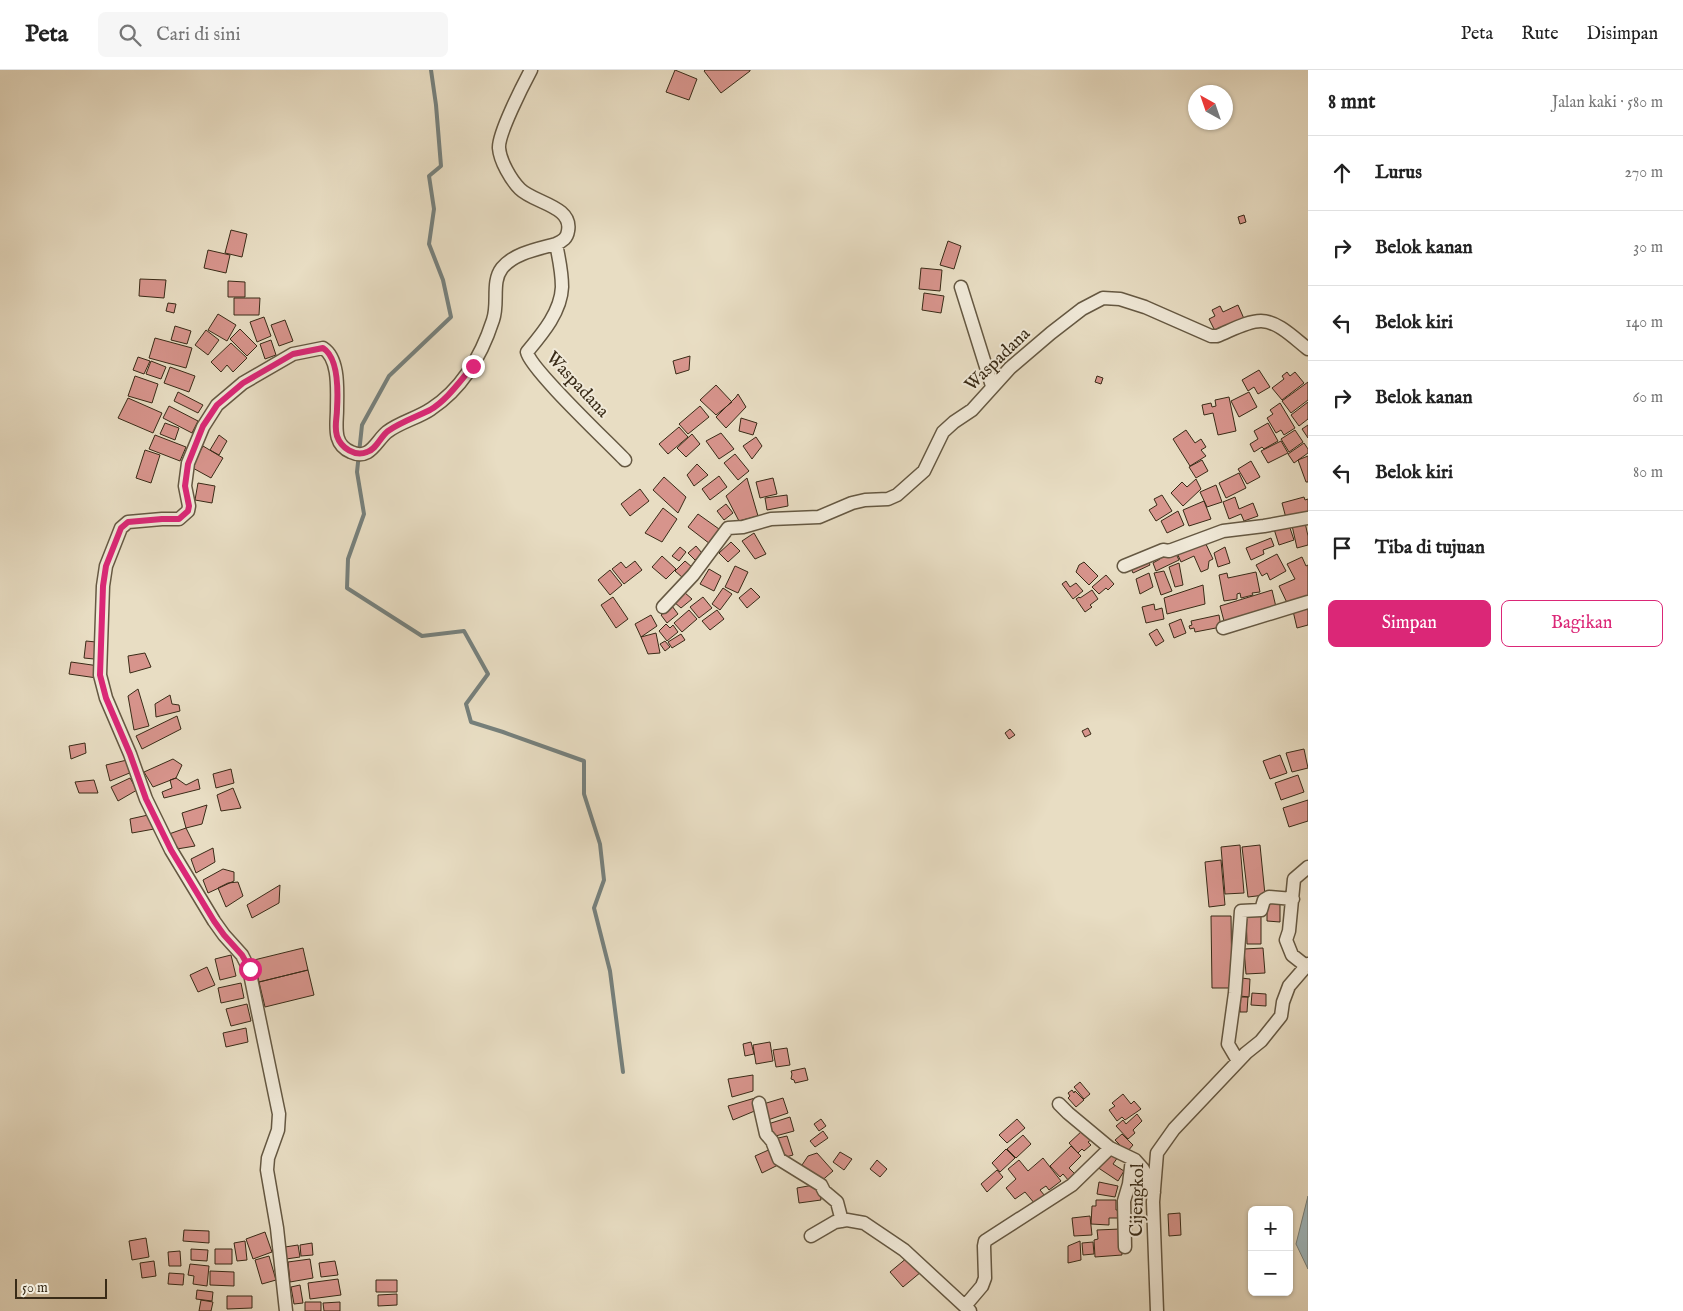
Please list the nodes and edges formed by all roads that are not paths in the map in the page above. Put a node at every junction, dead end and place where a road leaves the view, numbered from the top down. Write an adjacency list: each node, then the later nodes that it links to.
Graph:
1 (530, 70): 2 (street)
2 (556, 244): 6 (street, Waspadana); 25 (street)
3 (961, 287): 5 (street)
4 (1308, 349): 5 (street, Waspadana)
5 (992, 386): 10 (street, Waspadana)
6 (625, 460)
7 (1308, 518): 8 (street)
8 (1124, 566)
9 (1308, 602): 11 (street)
10 (663, 607)
11 (1223, 628)
12 (1308, 867): 13 (street, Cijengkol)
13 (1293, 899): 14 (street, Cijengkol); 15 (street)
14 (1307, 965): 15 (street, Cijengkol)
15 (1238, 1061): 20 (street, Cijengkol)
16 (759, 1103): 21 (street)
17 (1059, 1104): 18 (street)
18 (1110, 1148): 19 (street); 24 (street)
19 (1132, 1158): 20 (street); 23 (street)
20 (1154, 1192): 26 (street, Cijengkol)
21 (842, 1221): 22 (street); 24 (street)
22 (811, 1236)
23 (1125, 1247)
24 (968, 1309)
25 (286, 1311)
26 (1157, 1311)

